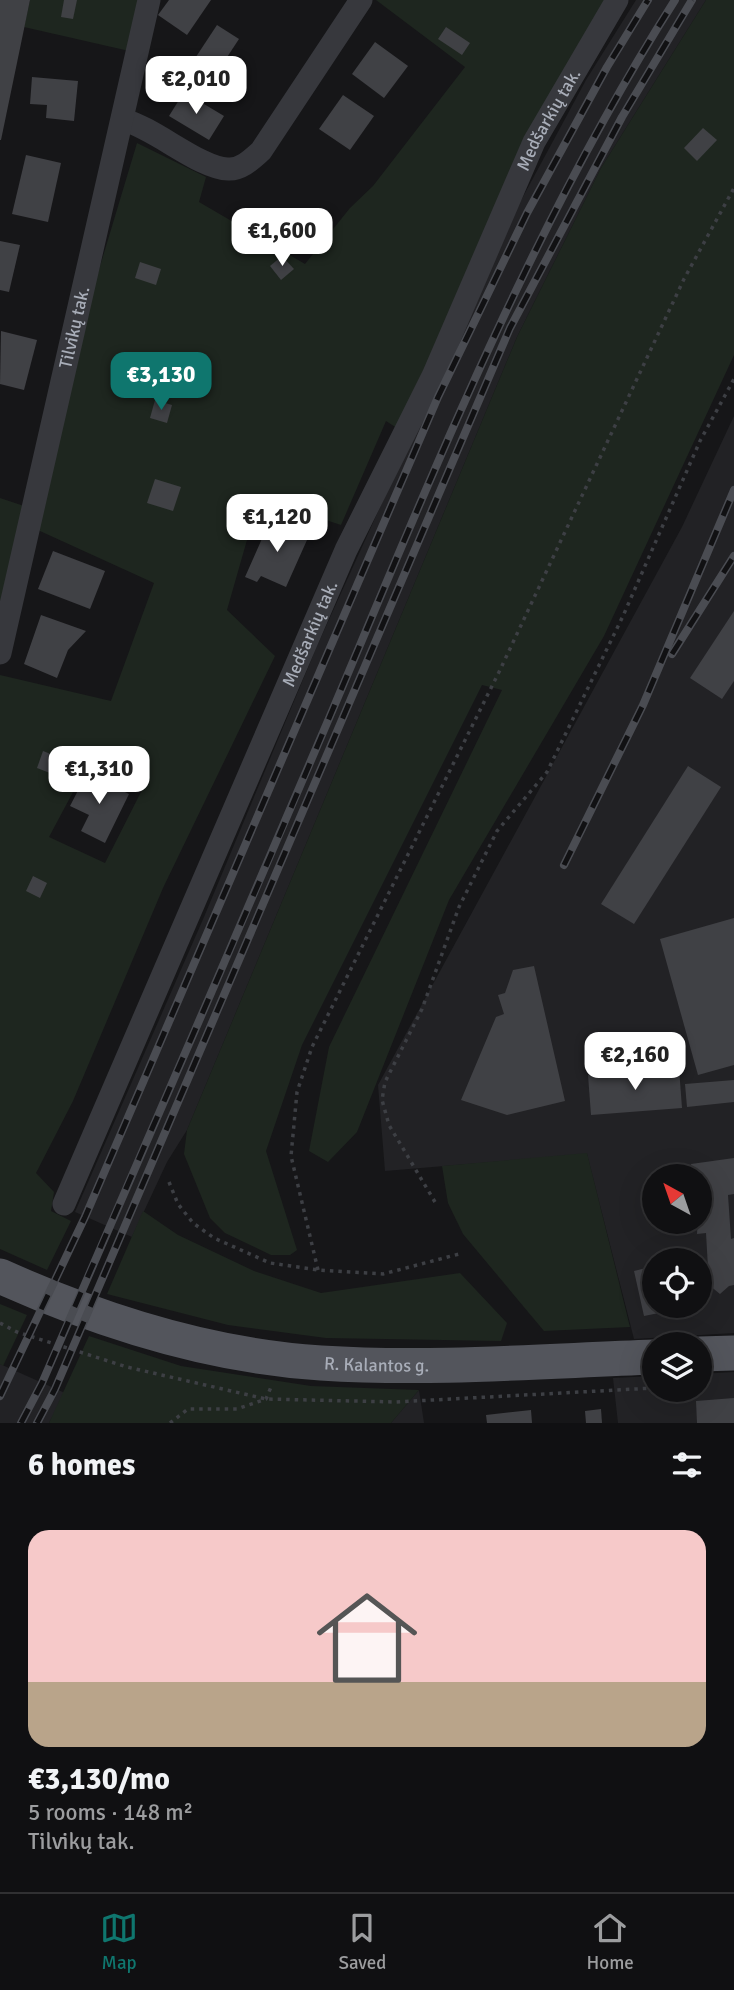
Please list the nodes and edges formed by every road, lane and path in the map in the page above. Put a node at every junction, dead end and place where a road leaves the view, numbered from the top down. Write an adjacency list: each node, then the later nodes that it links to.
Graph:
1 (149, 0): 4 (street, Tilvikų tak.)
2 (361, 0): 4 (street)
3 (617, 0): 10 (street, Medšarkių tak.)
4 (124, 120): 7 (street, Tilvikų tak.)
5 (734, 188): 12 (path)
6 (734, 379): 9 (path)
7 (0, 653)
8 (169, 1182): 12 (path)
9 (435, 1202)
10 (64, 1204)
11 (463, 1253): 12 (path)
12 (318, 1270)
13 (0, 1276): 16 (main road, R. Kalantos g.)
14 (734, 1353): 15 (main road)
15 (712, 1354)
16 (277, 1357): 17 (main road, R. Kalantos g.); 18 (path)
17 (642, 1357)
18 (170, 1423)

